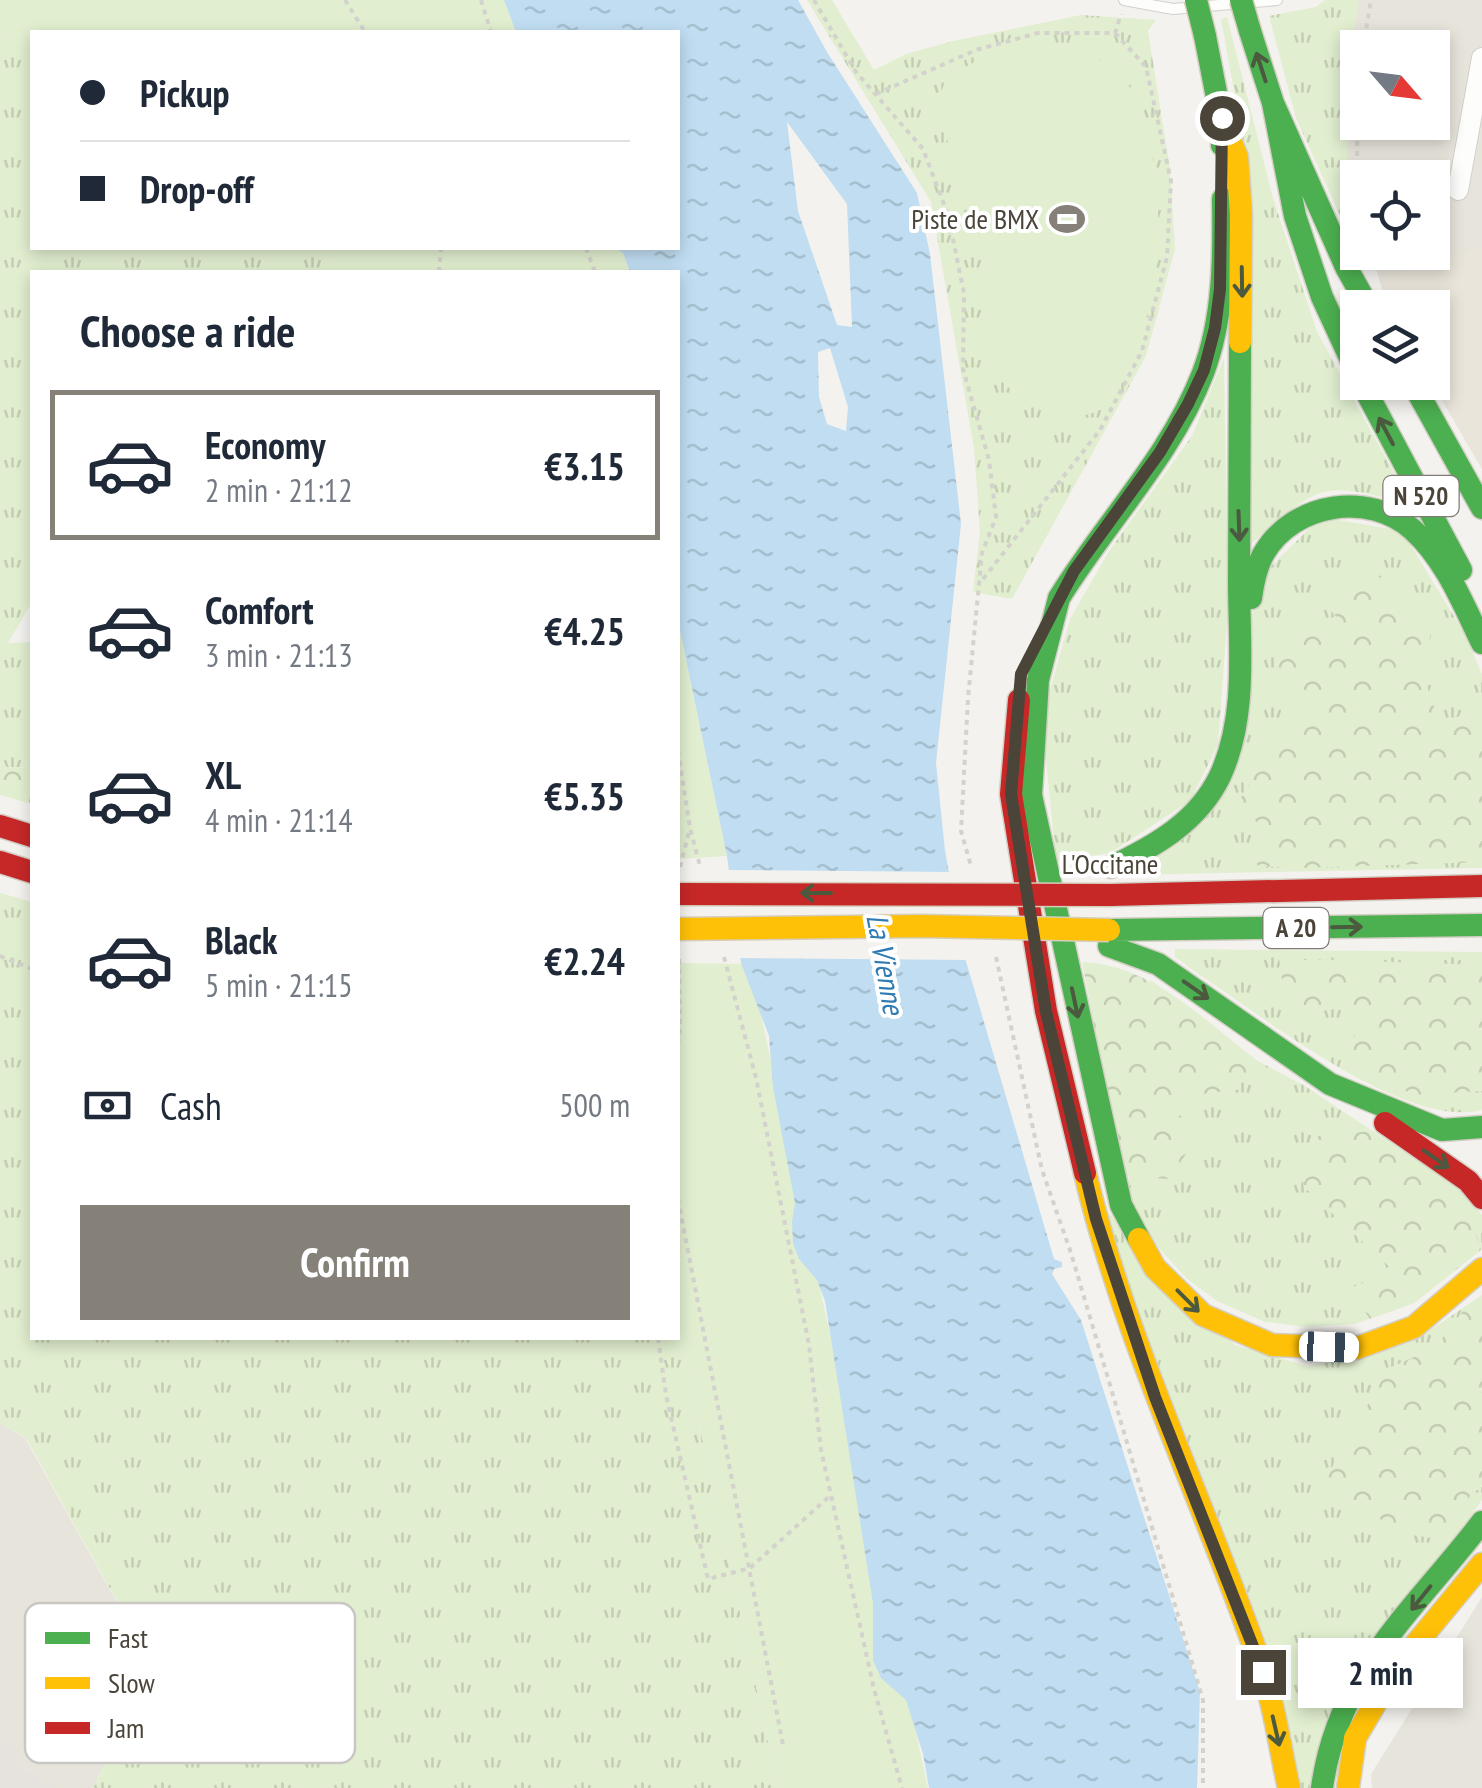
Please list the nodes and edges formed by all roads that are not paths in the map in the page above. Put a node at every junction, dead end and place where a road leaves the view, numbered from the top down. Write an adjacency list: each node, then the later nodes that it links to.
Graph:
1 (1123, 0): 4 (lane)
2 (1196, 0): 7 (main road, bridge)
3 (1241, 0): 6 (main road, one-way to 3, bridge)
4 (1273, 1)
5 (1482, 58): 8 (street)
6 (1273, 103): 9 (main road); 10 (main road)
7 (1222, 118): 14 (main road); 17 (main road, one-way to 17)
8 (1458, 190)
9 (1359, 290)
10 (1340, 336)
11 (1371, 400): 15 (main road, N 520, one-way to 11)
12 (1422, 400): 13 (main road)
13 (1482, 508)
14 (1059, 598): 31 (main road, one-way to 31); 34 (main road, one-way to 34)
15 (1482, 609)
16 (1482, 643): 17 (main road)
17 (1239, 652): 23 (main road, bridge)
18 (0, 826): 19 (main road)
19 (30, 835)
20 (0, 862): 21 (main road)
21 (30, 871)
22 (1482, 886): 23 (main road, L'Occitane / A 20, bridge)
23 (949, 892): 24 (main road, L'Occitane / A 20, one-way to 24, bridge)
24 (680, 894)
25 (1482, 924): 27 (main road, A 20, one-way to 25)
26 (680, 930): 27 (main road, bridge)
27 (1109, 938): 28 (main road, one-way to 28)
28 (1330, 1084): 29 (main road); 30 (main road, one-way to 30)
29 (1482, 1128)
30 (1482, 1198)
31 (1478, 1272)
32 (1482, 1522): 35 (main road, one-way to 35)
33 (1482, 1564): 36 (main road)
34 (1289, 1788)
35 (1322, 1788)
36 (1348, 1788)

